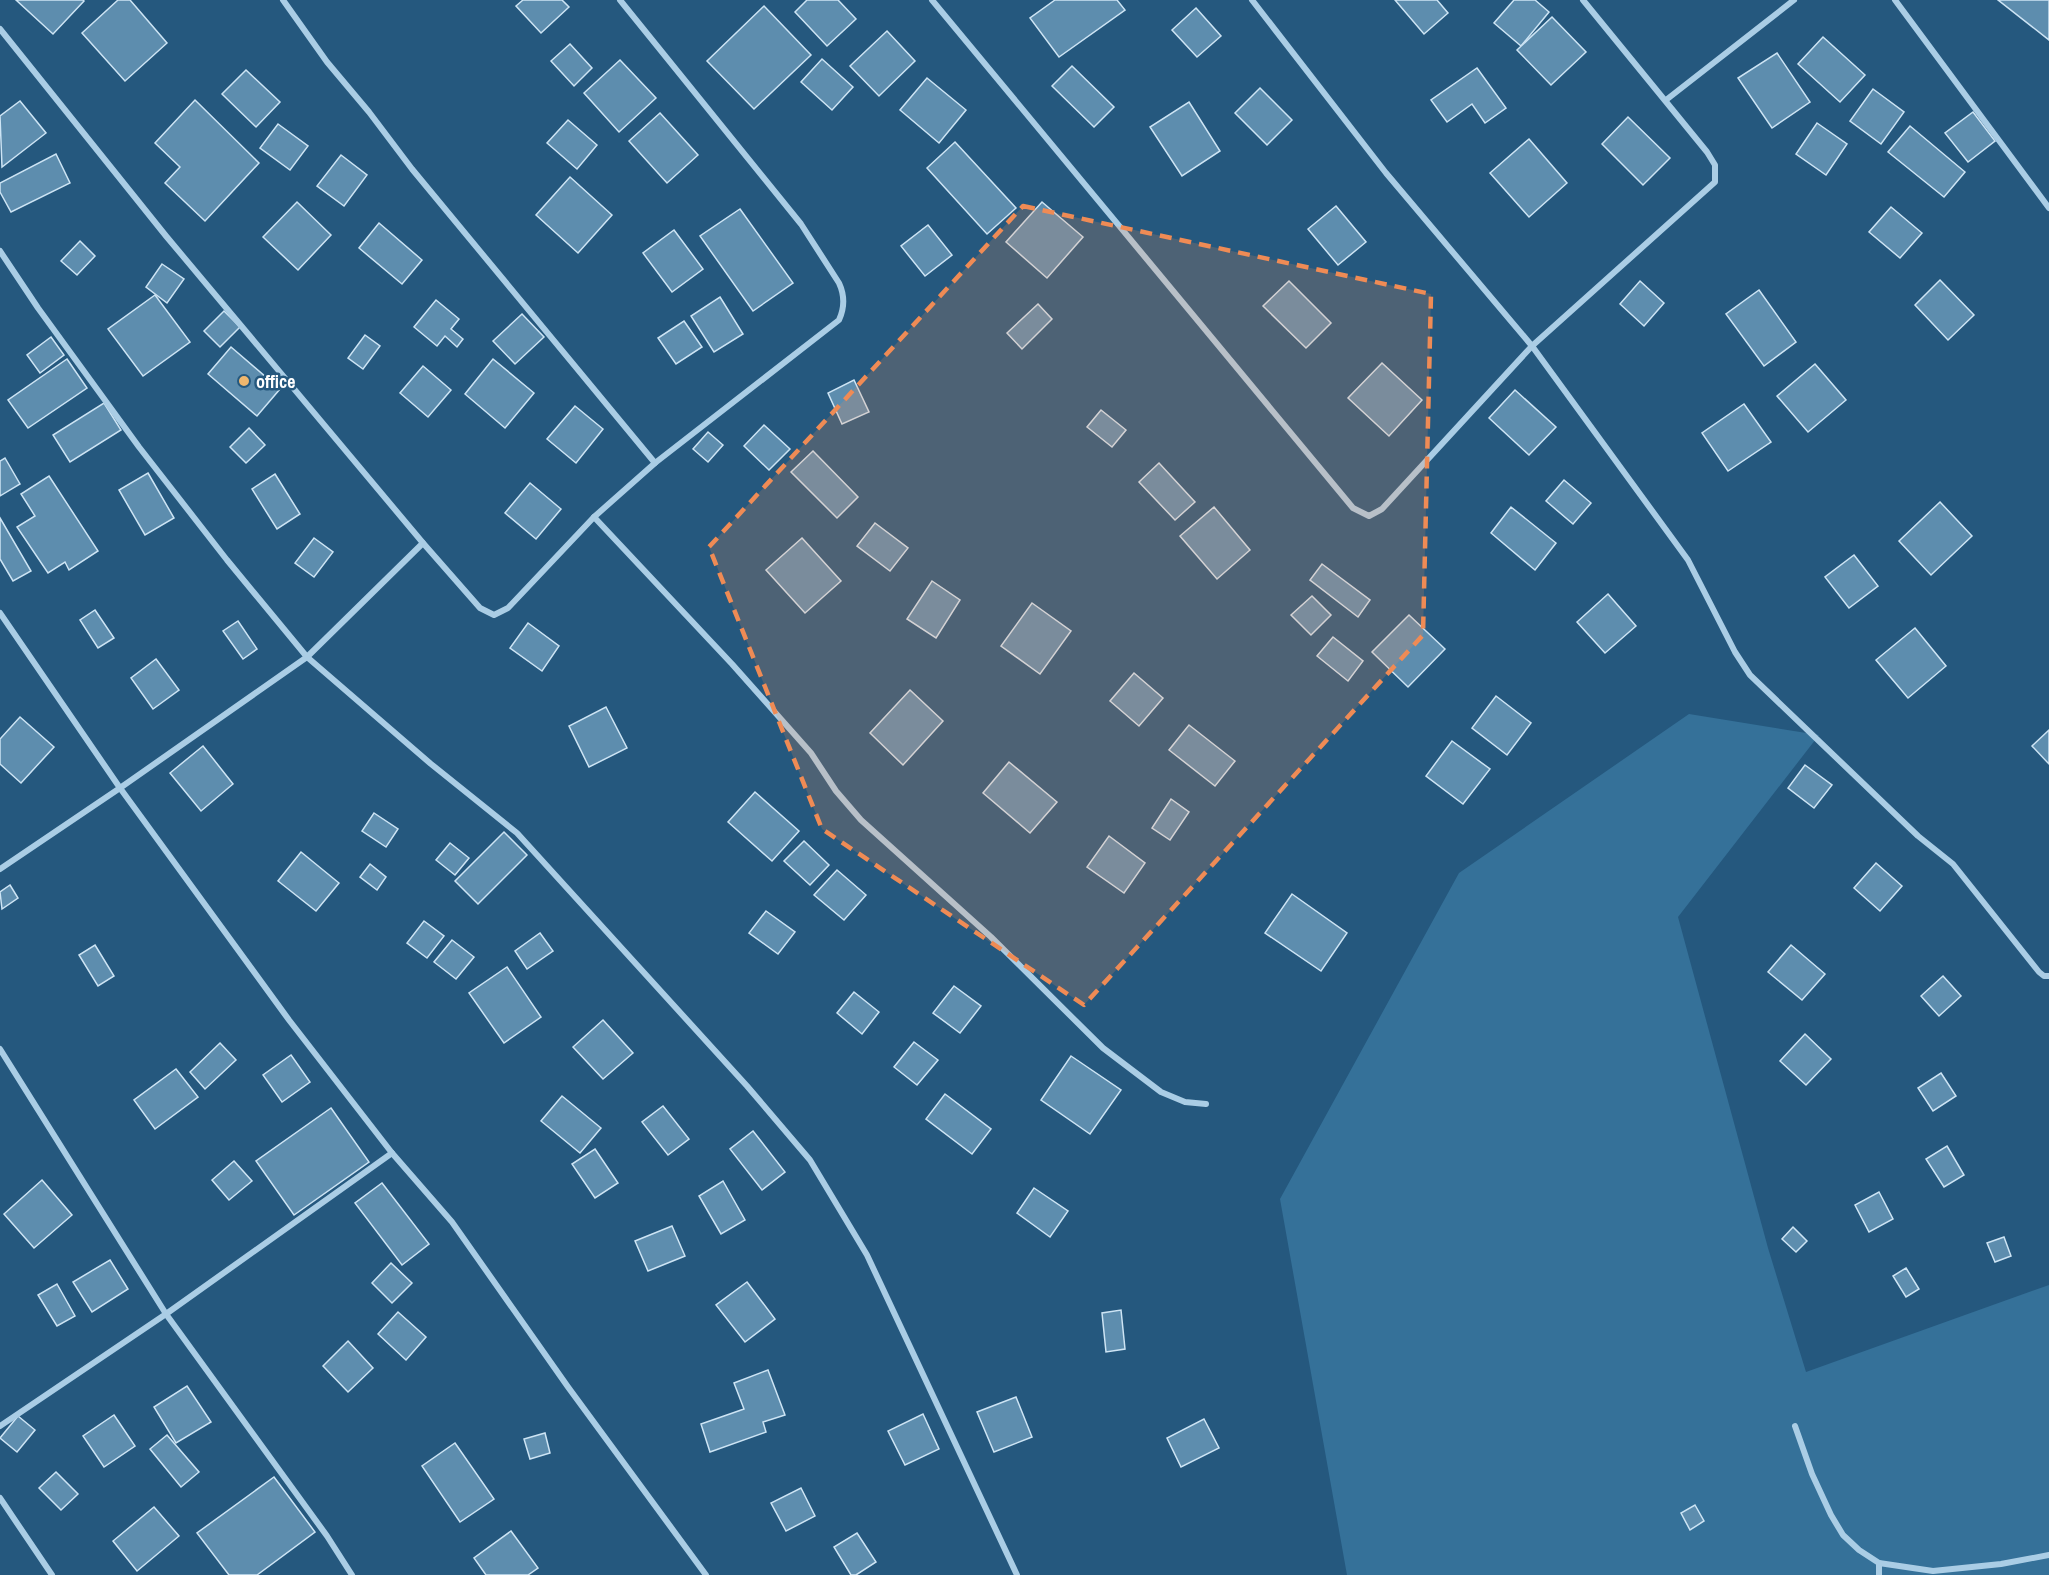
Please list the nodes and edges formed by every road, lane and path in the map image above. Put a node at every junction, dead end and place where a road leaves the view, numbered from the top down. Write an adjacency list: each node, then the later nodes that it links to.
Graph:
1 (283, 0): 13 (street)
2 (620, 0): 13 (street)
3 (932, 0): 12 (street)
4 (1252, 0): 12 (street)
5 (1584, 0): 9 (street)
6 (1794, 0): 9 (street)
7 (1895, 0): 10 (street)
8 (0, 28): 15 (street)
9 (1666, 100): 12 (street)
10 (2049, 208)
11 (0, 251): 17 (street)
12 (1532, 346): 20 (street)
13 (655, 464): 14 (street)
14 (594, 517): 15 (street); 22 (street)
15 (423, 543): 17 (street)
16 (0, 614): 18 (street)
17 (307, 657): 18 (street); 33 (street)
18 (120, 788): 19 (street); 23 (street)
19 (0, 869)
20 (2049, 976)
21 (0, 1049): 24 (street)
22 (1206, 1104)
23 (392, 1153): 24 (street); 32 (street)
24 (166, 1314): 25 (street); 31 (street)
25 (0, 1426)
26 (1795, 1426): 29 (street)
27 (0, 1498): 30 (street)
28 (2049, 1555): 29 (street)
29 (1879, 1563): 34 (street)
30 (52, 1575)
31 (352, 1575)
32 (706, 1575)
33 (1017, 1575)
34 (1879, 1575)

